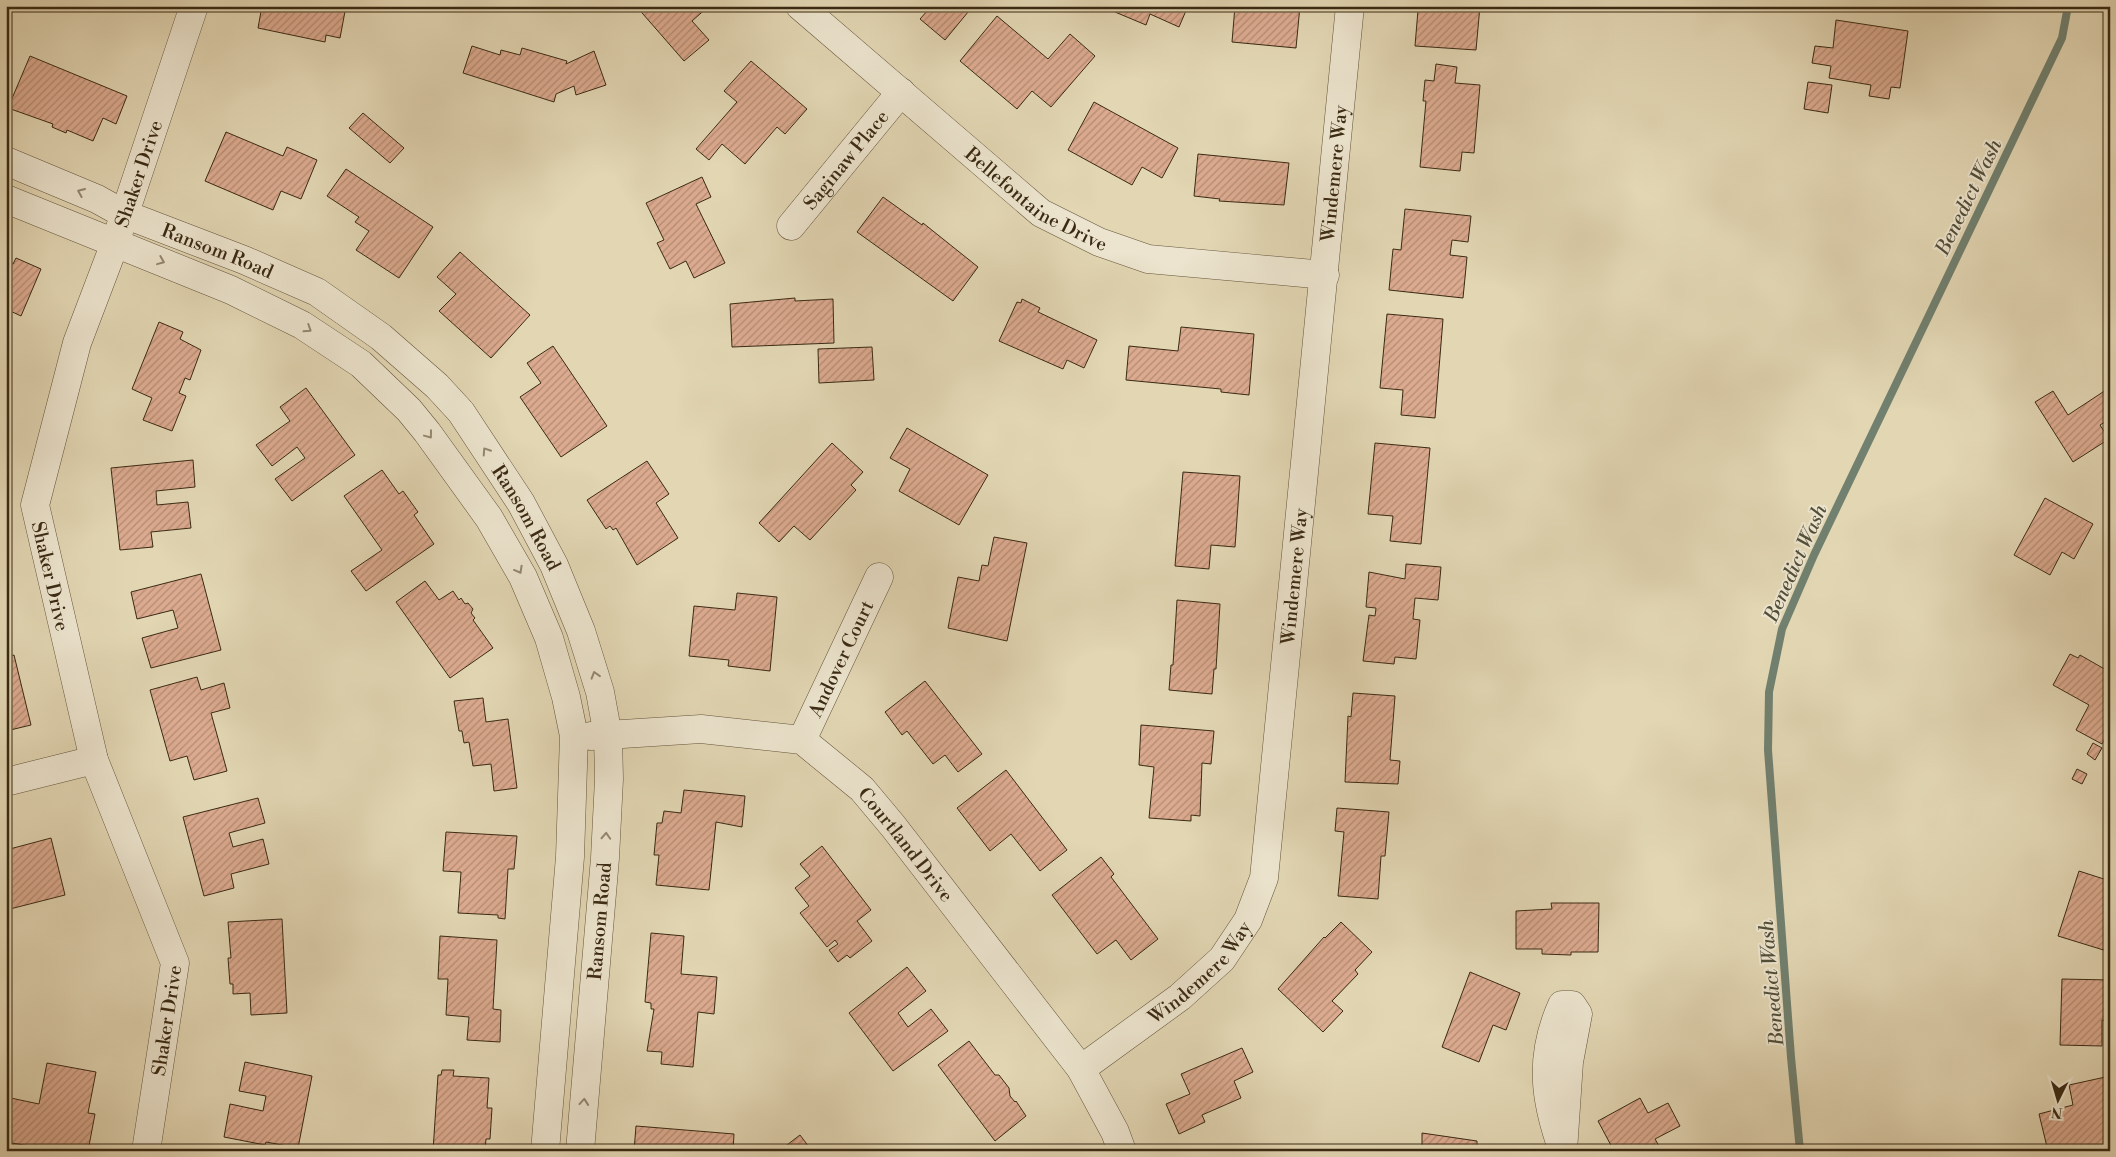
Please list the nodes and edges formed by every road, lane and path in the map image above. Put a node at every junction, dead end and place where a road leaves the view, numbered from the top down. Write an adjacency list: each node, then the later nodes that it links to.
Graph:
1 (194, 6): 7 (street, Shaker Drive)
2 (800, 6): 4 (street, Bellefontaine Drive)
3 (1350, 6): 10 (street, Windemere Way)
4 (901, 92): 8 (street, Saginaw Place); 10 (street, Bellefontaine Drive)
5 (6, 161): 7 (street, Ransom Road, one-way to 5)
6 (6, 199): 9 (street, Ransom Road)
7 (124, 214): 9 (street, Shaker Drive); 13 (street, Ransom Road, one-way to 7)
8 (791, 226)
9 (115, 243): 12 (street, Ransom Road, one-way to 12); 15 (street, Shaker Drive)
10 (1325, 275): 17 (street, Windemere Way)
11 (879, 577): 14 (street, Andover Court)
12 (574, 736): 13 (street); 19 (street, Ransom Road)
13 (608, 736): 14 (street); 20 (street, Ransom Road, one-way to 13)
14 (802, 740): 17 (street, Courtland Drive)
15 (94, 760): 16 (street); 18 (street, Shaker Drive)
16 (6, 782)
17 (1081, 1069): 21 (street, Courtland Drive)
18 (146, 1151)
19 (545, 1151)
20 (580, 1151)
21 (1122, 1151)

